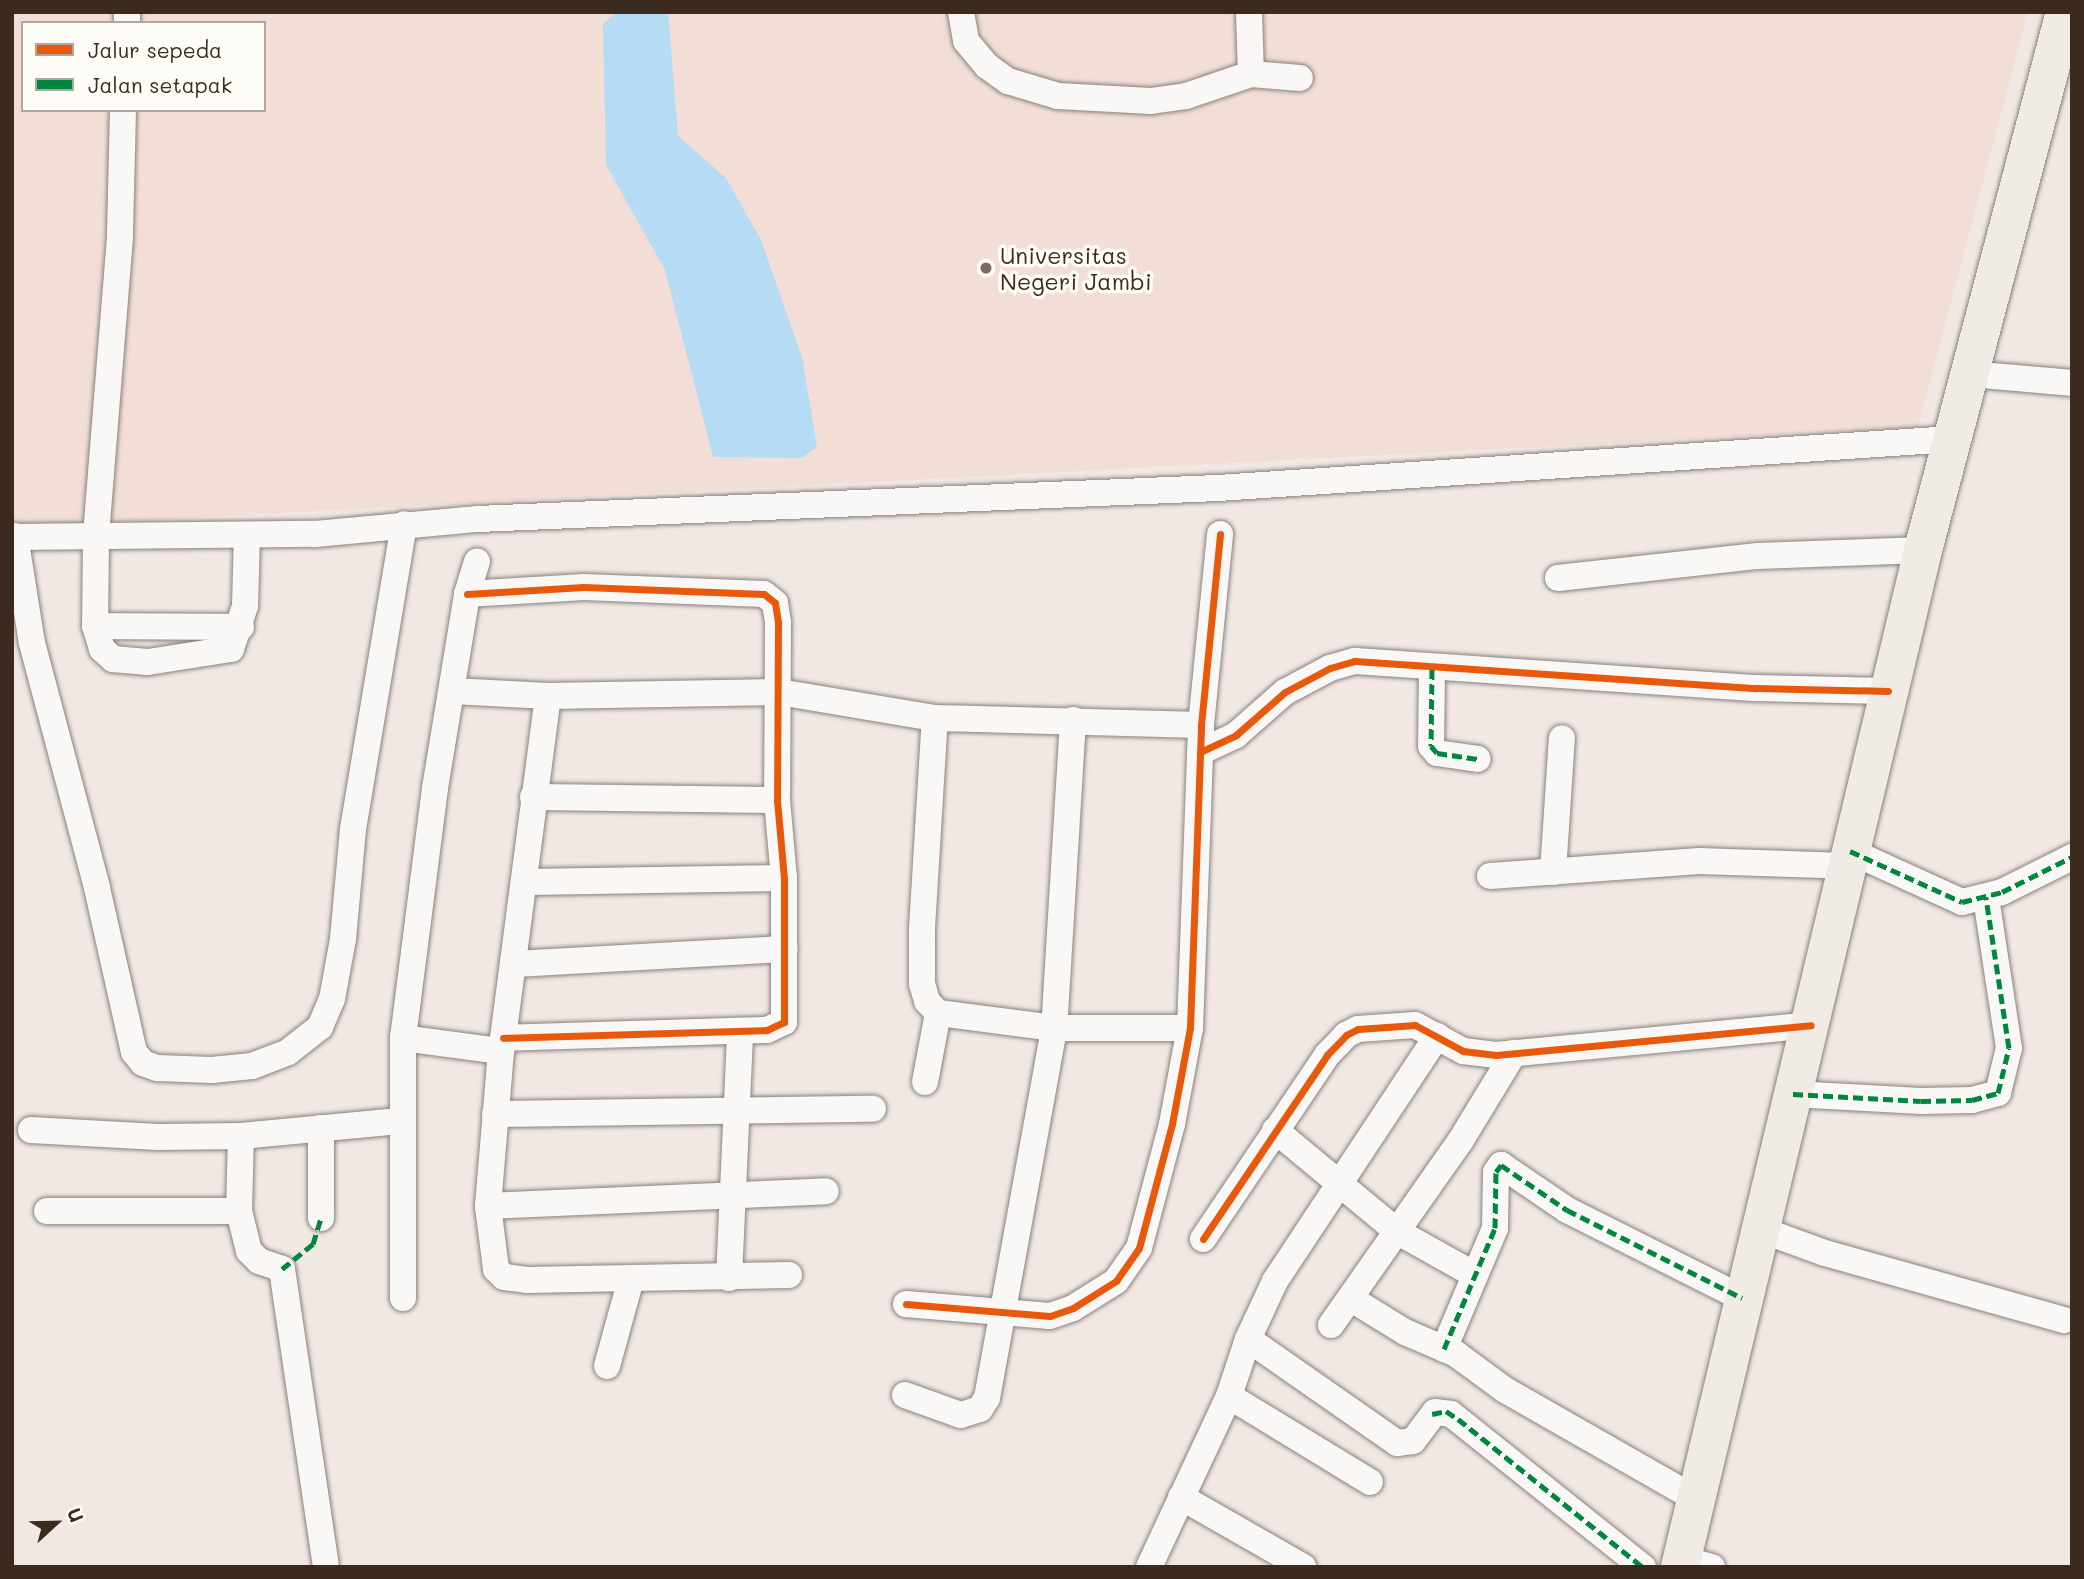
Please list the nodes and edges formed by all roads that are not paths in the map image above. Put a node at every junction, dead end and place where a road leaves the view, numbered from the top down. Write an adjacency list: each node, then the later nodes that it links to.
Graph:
1 (961, 12): 4 (street)
2 (1249, 12): 4 (street)
3 (2066, 19): 7 (highway)
4 (1251, 74): 5 (street)
5 (1300, 78)
6 (123, 112): 14 (street)
7 (1970, 374): 8 (street); 9 (highway)
8 (2072, 383)
9 (1951, 439): 10 (street); 15 (highway)
10 (404, 524): 12 (street); 13 (street)
11 (1220, 534): 28 (street)
12 (247, 535): 14 (street); 20 (street)
13 (14, 537): 14 (street)
14 (96, 537): 19 (street)
15 (1923, 550): 17 (street); 23 (highway)
16 (477, 562): 18 (street)
17 (1559, 578)
18 (467, 594): 22 (street); 24 (street)
19 (95, 626): 20 (street); 20 (street)
20 (241, 627)
21 (1432, 669): 23 (street); 30 (street); 31 (street)
22 (452, 691): 25 (street); 49 (street)
23 (1888, 691): 35 (highway)
24 (779, 692): 25 (street); 26 (street); 33 (street)
25 (548, 696): 32 (street)
26 (935, 718): 27 (street); 43 (street)
27 (1073, 720): 28 (street); 45 (street)
28 (1201, 725): 30 (street)
29 (1562, 738): 36 (street)
30 (1200, 752): 46 (street)
31 (1478, 759)
32 (533, 797): 33 (street); 39 (street)
33 (777, 800): 38 (street)
34 (2072, 857): 40 (street)
35 (1848, 859): 36 (street); 40 (street); 44 (highway)
36 (1553, 872): 37 (street)
37 (1490, 876)
38 (784, 878): 39 (street); 41 (street)
39 (524, 882): 42 (street)
40 (1986, 897): 53 (street)
41 (785, 949): 42 (street); 47 (street)
42 (515, 964): 50 (street)
43 (938, 1013): 45 (street); 52 (street)
44 (1811, 1025): 51 (street); 53 (highway)
45 (1054, 1028): 46 (street); 80 (street)
46 (1190, 1028): 80 (street)
47 (740, 1032): 50 (street); 55 (street)
48 (1437, 1036): 51 (street); 60 (street); 62 (street)
49 (403, 1038): 50 (street); 57 (street)
50 (502, 1044): 56 (street)
51 (1514, 1054): 70 (street)
52 (925, 1082)
53 (1793, 1094): 69 (highway)
54 (873, 1109): 55 (street)
55 (738, 1113): 56 (street); 64 (street)
56 (495, 1114): 65 (street)
57 (399, 1121): 58 (street); 76 (street)
58 (321, 1128): 61 (street); 68 (street)
59 (30, 1130): 61 (street)
60 (1275, 1130): 62 (street); 71 (street)
61 (241, 1136): 66 (street)
62 (1337, 1185): 70 (street); 83 (street)
63 (826, 1191): 64 (street)
64 (731, 1192): 65 (street); 74 (street)
65 (488, 1206): 75 (street)
66 (239, 1211): 67 (street); 92 (street)
67 (47, 1212)
68 (321, 1218)
69 (1759, 1229): 77 (highway); 81 (street)
70 (1398, 1232): 73 (street); 78 (street)
71 (1203, 1239)
72 (789, 1275): 74 (street)
73 (1475, 1275): 77 (street); 84 (street)
74 (729, 1278): 75 (street)
75 (631, 1279): 85 (street)
76 (403, 1297)
77 (1742, 1298): 90 (highway)
78 (1353, 1300): 82 (street); 84 (street)
79 (906, 1304): 80 (street)
80 (1002, 1312): 86 (street)
81 (2064, 1320)
82 (1331, 1325)
83 (1248, 1339): 87 (street); 95 (street)
84 (1444, 1349): 90 (street)
85 (607, 1366)
86 (905, 1395)
87 (1228, 1396): 88 (street); 89 (street)
88 (1370, 1482)
89 (1181, 1497): 93 (street); 94 (street)
90 (1696, 1499): 91 (highway)
91 (1691, 1564)
92 (326, 1567)
93 (1149, 1567)
94 (1303, 1567)
95 (1643, 1567)

